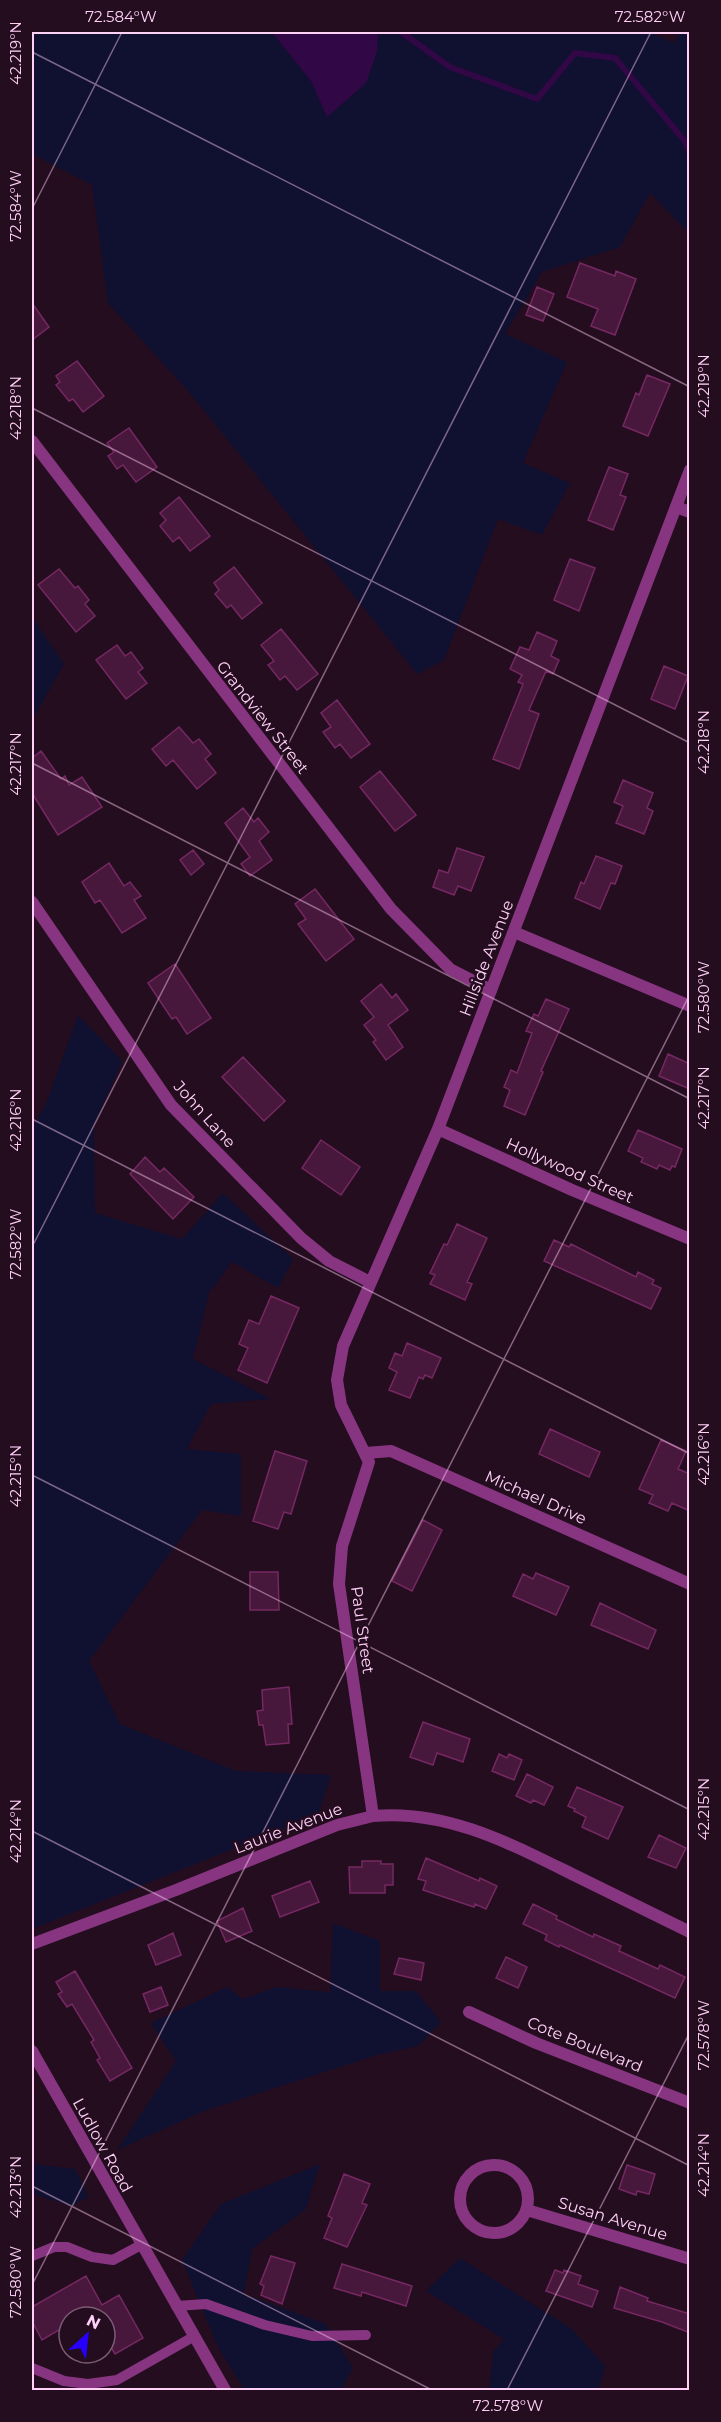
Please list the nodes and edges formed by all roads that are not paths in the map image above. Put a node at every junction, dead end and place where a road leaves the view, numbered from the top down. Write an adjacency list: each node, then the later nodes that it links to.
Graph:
1 (32, 441): 7 (street, Grandview Street)
2 (690, 470): 3 (street, Hillside Avenue)
3 (676, 507): 4 (street); 6 (street, Hillside Avenue)
4 (690, 512)
5 (32, 902): 11 (street, John Lane)
6 (514, 932): 7 (street, Hillside Avenue); 8 (street)
7 (490, 990): 9 (street, Hillside Avenue)
8 (690, 1006)
9 (438, 1129): 10 (street, Hollywood Street); 11 (street, Hillside Avenue)
10 (690, 1239)
11 (370, 1282): 12 (street, Hillside Avenue)
12 (366, 1453): 13 (street, Michael Drive); 14 (street, Paul Street)
13 (690, 1584)
14 (373, 1816): 15 (street, Laurie Avenue); 16 (street, Laurie Avenue)
15 (690, 1932)
16 (32, 1944)
17 (469, 2012): 19 (street, Cote Boulevard)
18 (32, 2051): 21 (street, Ludlow Road)
19 (690, 2103)
20 (527, 2210): 20 (street); 23 (street, Susan Avenue)
21 (144, 2250): 22 (lane); 24 (street, Ludlow Road)
22 (32, 2256)
23 (690, 2259)
24 (176, 2306): 25 (lane); 26 (street, Ludlow Road)
25 (366, 2335)
26 (194, 2337): 27 (lane); 28 (street, Ludlow Road)
27 (32, 2368)
28 (225, 2391)

